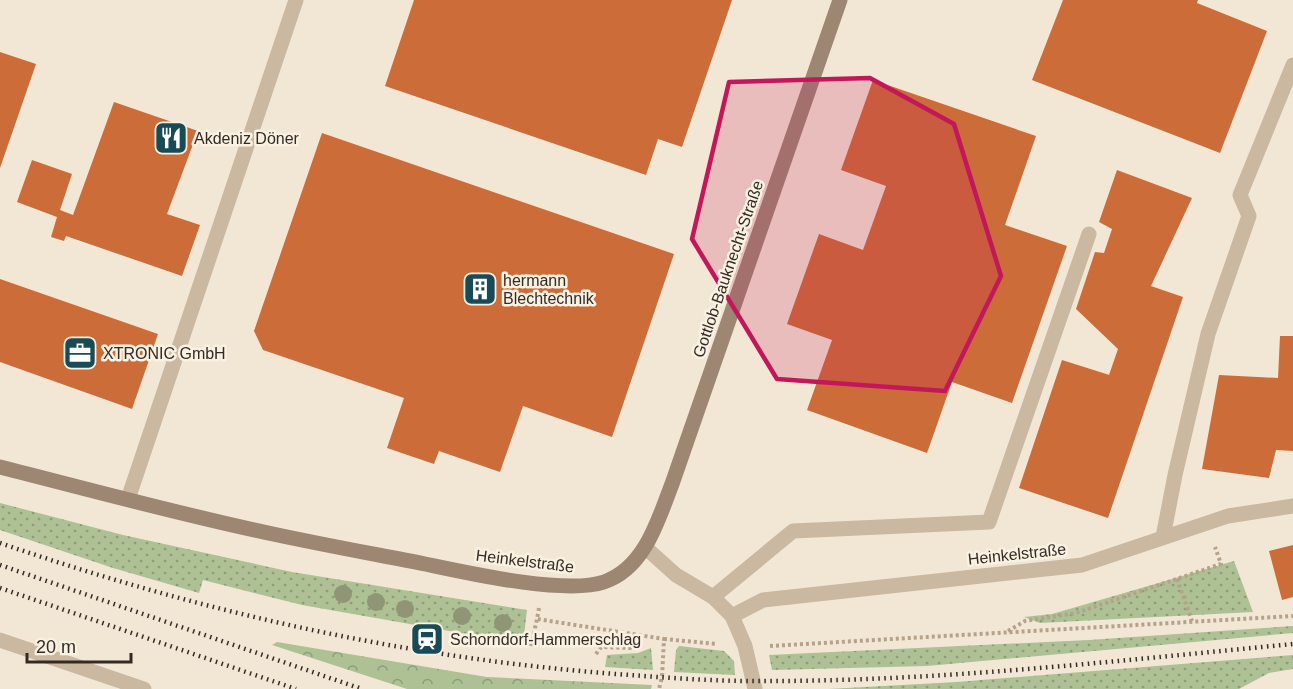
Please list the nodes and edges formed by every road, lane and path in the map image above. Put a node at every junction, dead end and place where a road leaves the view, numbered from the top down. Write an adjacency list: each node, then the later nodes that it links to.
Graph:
1 (296, 0): 6 (street)
2 (840, 0): 10 (street, Gottlob-Bauknecht-Straße)
3 (1293, 65): 9 (street)
4 (1089, 234): 13 (street)
5 (0, 467): 6 (street, Heinkelstraße)
6 (128, 499): 12 (street, Heinkelstraße)
7 (1293, 506): 8 (street, Heinkelstraße)
8 (1207, 522): 9 (street, Heinkelstraße); 11 (path)
9 (1163, 537): 14 (street, Heinkelstraße)
10 (646, 548): 12 (street, Heinkelstraße); 13 (street)
11 (1178, 579): 17 (path); 18 (path)
12 (544, 584): 16 (path)
13 (713, 597): 14 (street)
14 (732, 616): 23 (street)
15 (1293, 616): 17 (path)
16 (537, 619): 19 (path); 22 (path)
17 (1192, 622): 18 (path)
18 (1005, 633): 23 (path)
19 (639, 635): 20 (path); 24 (path)
20 (664, 639): 23 (path); 26 (path)
21 (0, 640): 25 (street)
22 (531, 646)
23 (745, 646): 27 (street)
24 (596, 654)
25 (144, 689)
26 (659, 689)
27 (755, 689)

